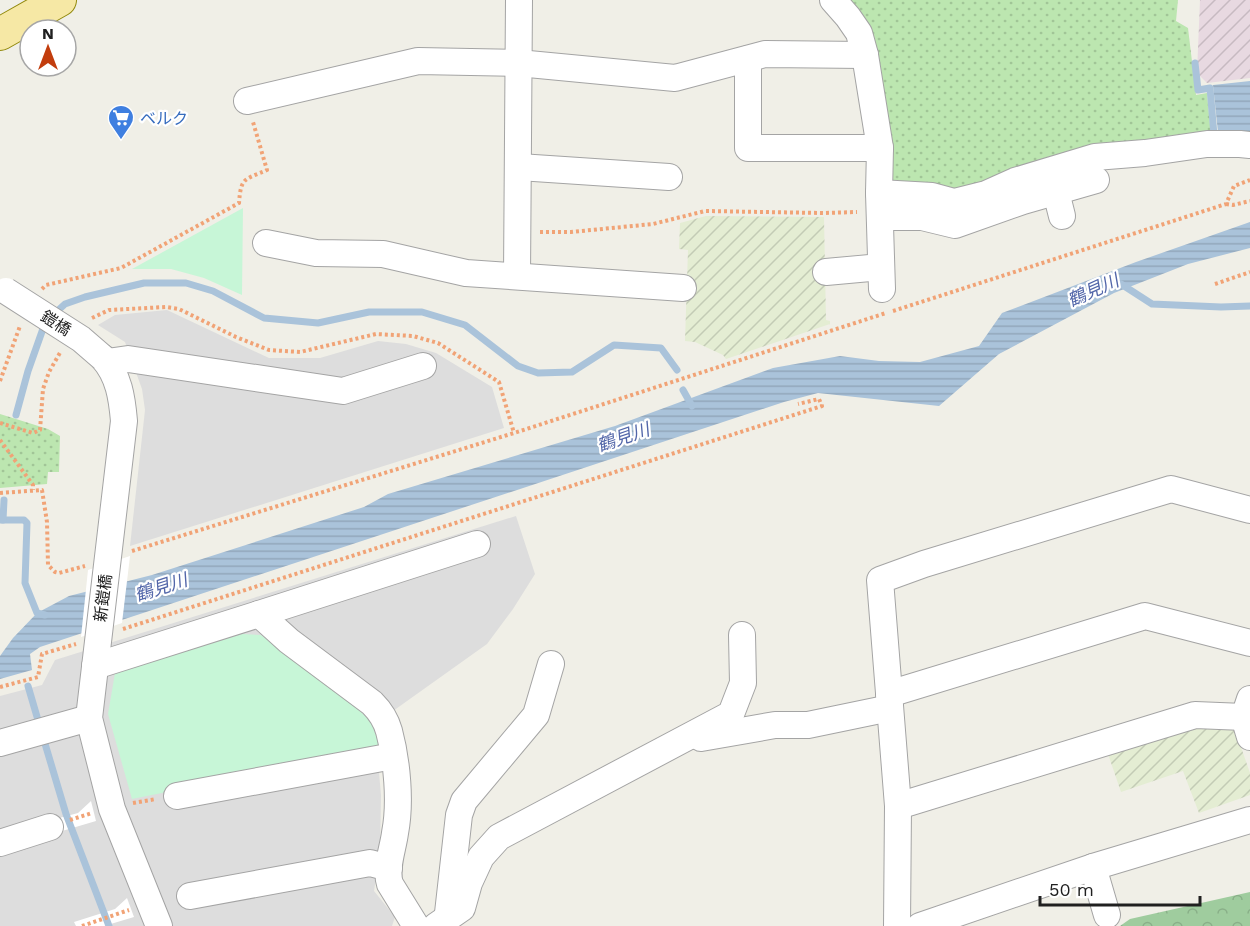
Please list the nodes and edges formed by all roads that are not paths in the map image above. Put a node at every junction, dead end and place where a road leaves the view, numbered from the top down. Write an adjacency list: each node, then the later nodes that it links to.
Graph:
1 (60, 0): 4 (main road)
2 (519, 0): 7 (street)
3 (833, 0): 5 (street)
4 (0, 34)
5 (865, 55): 6 (street); 10 (street)
6 (748, 59): 7 (street); 10 (street)
7 (518, 63): 8 (street); 11 (street)
8 (247, 101)
9 (1250, 145): 14 (street)
10 (880, 148): 14 (street)
11 (519, 167): 12 (street); 17 (street)
12 (669, 177)
13 (1096, 180): 14 (street)
14 (880, 207): 16 (street)
15 (266, 243): 17 (street)
16 (826, 272)
17 (517, 276): 18 (street)
18 (683, 288)
19 (3, 290): 20 (street, 鎧橋, bridge)
20 (105, 360): 21 (street); 28 (street, 新鎧橋)
21 (423, 366)
22 (1250, 510): 29 (street)
23 (477, 544): 24 (street)
24 (259, 615): 28 (street); 34 (street)
25 (742, 635): 32 (street)
26 (1250, 643): 29 (street)
27 (551, 664): 44 (street)
28 (95, 666): 31 (street, 新鎧橋)
29 (890, 701): 32 (street); 36 (street)
30 (1248, 717): 36 (street)
31 (89, 718): 33 (street); 45 (street)
32 (683, 741): 44 (street)
33 (0, 743)
34 (393, 756): 35 (street); 41 (street)
35 (177, 796)
36 (898, 806): 47 (street)
37 (1250, 820): 40 (street)
38 (50, 827): 39 (street)
39 (0, 843)
40 (1093, 867): 43 (street); 48 (street)
41 (389, 868): 42 (street); 46 (street)
42 (190, 896)
43 (1107, 915)
44 (449, 919)
45 (159, 926)
46 (416, 926)
47 (897, 926)
48 (920, 926)

